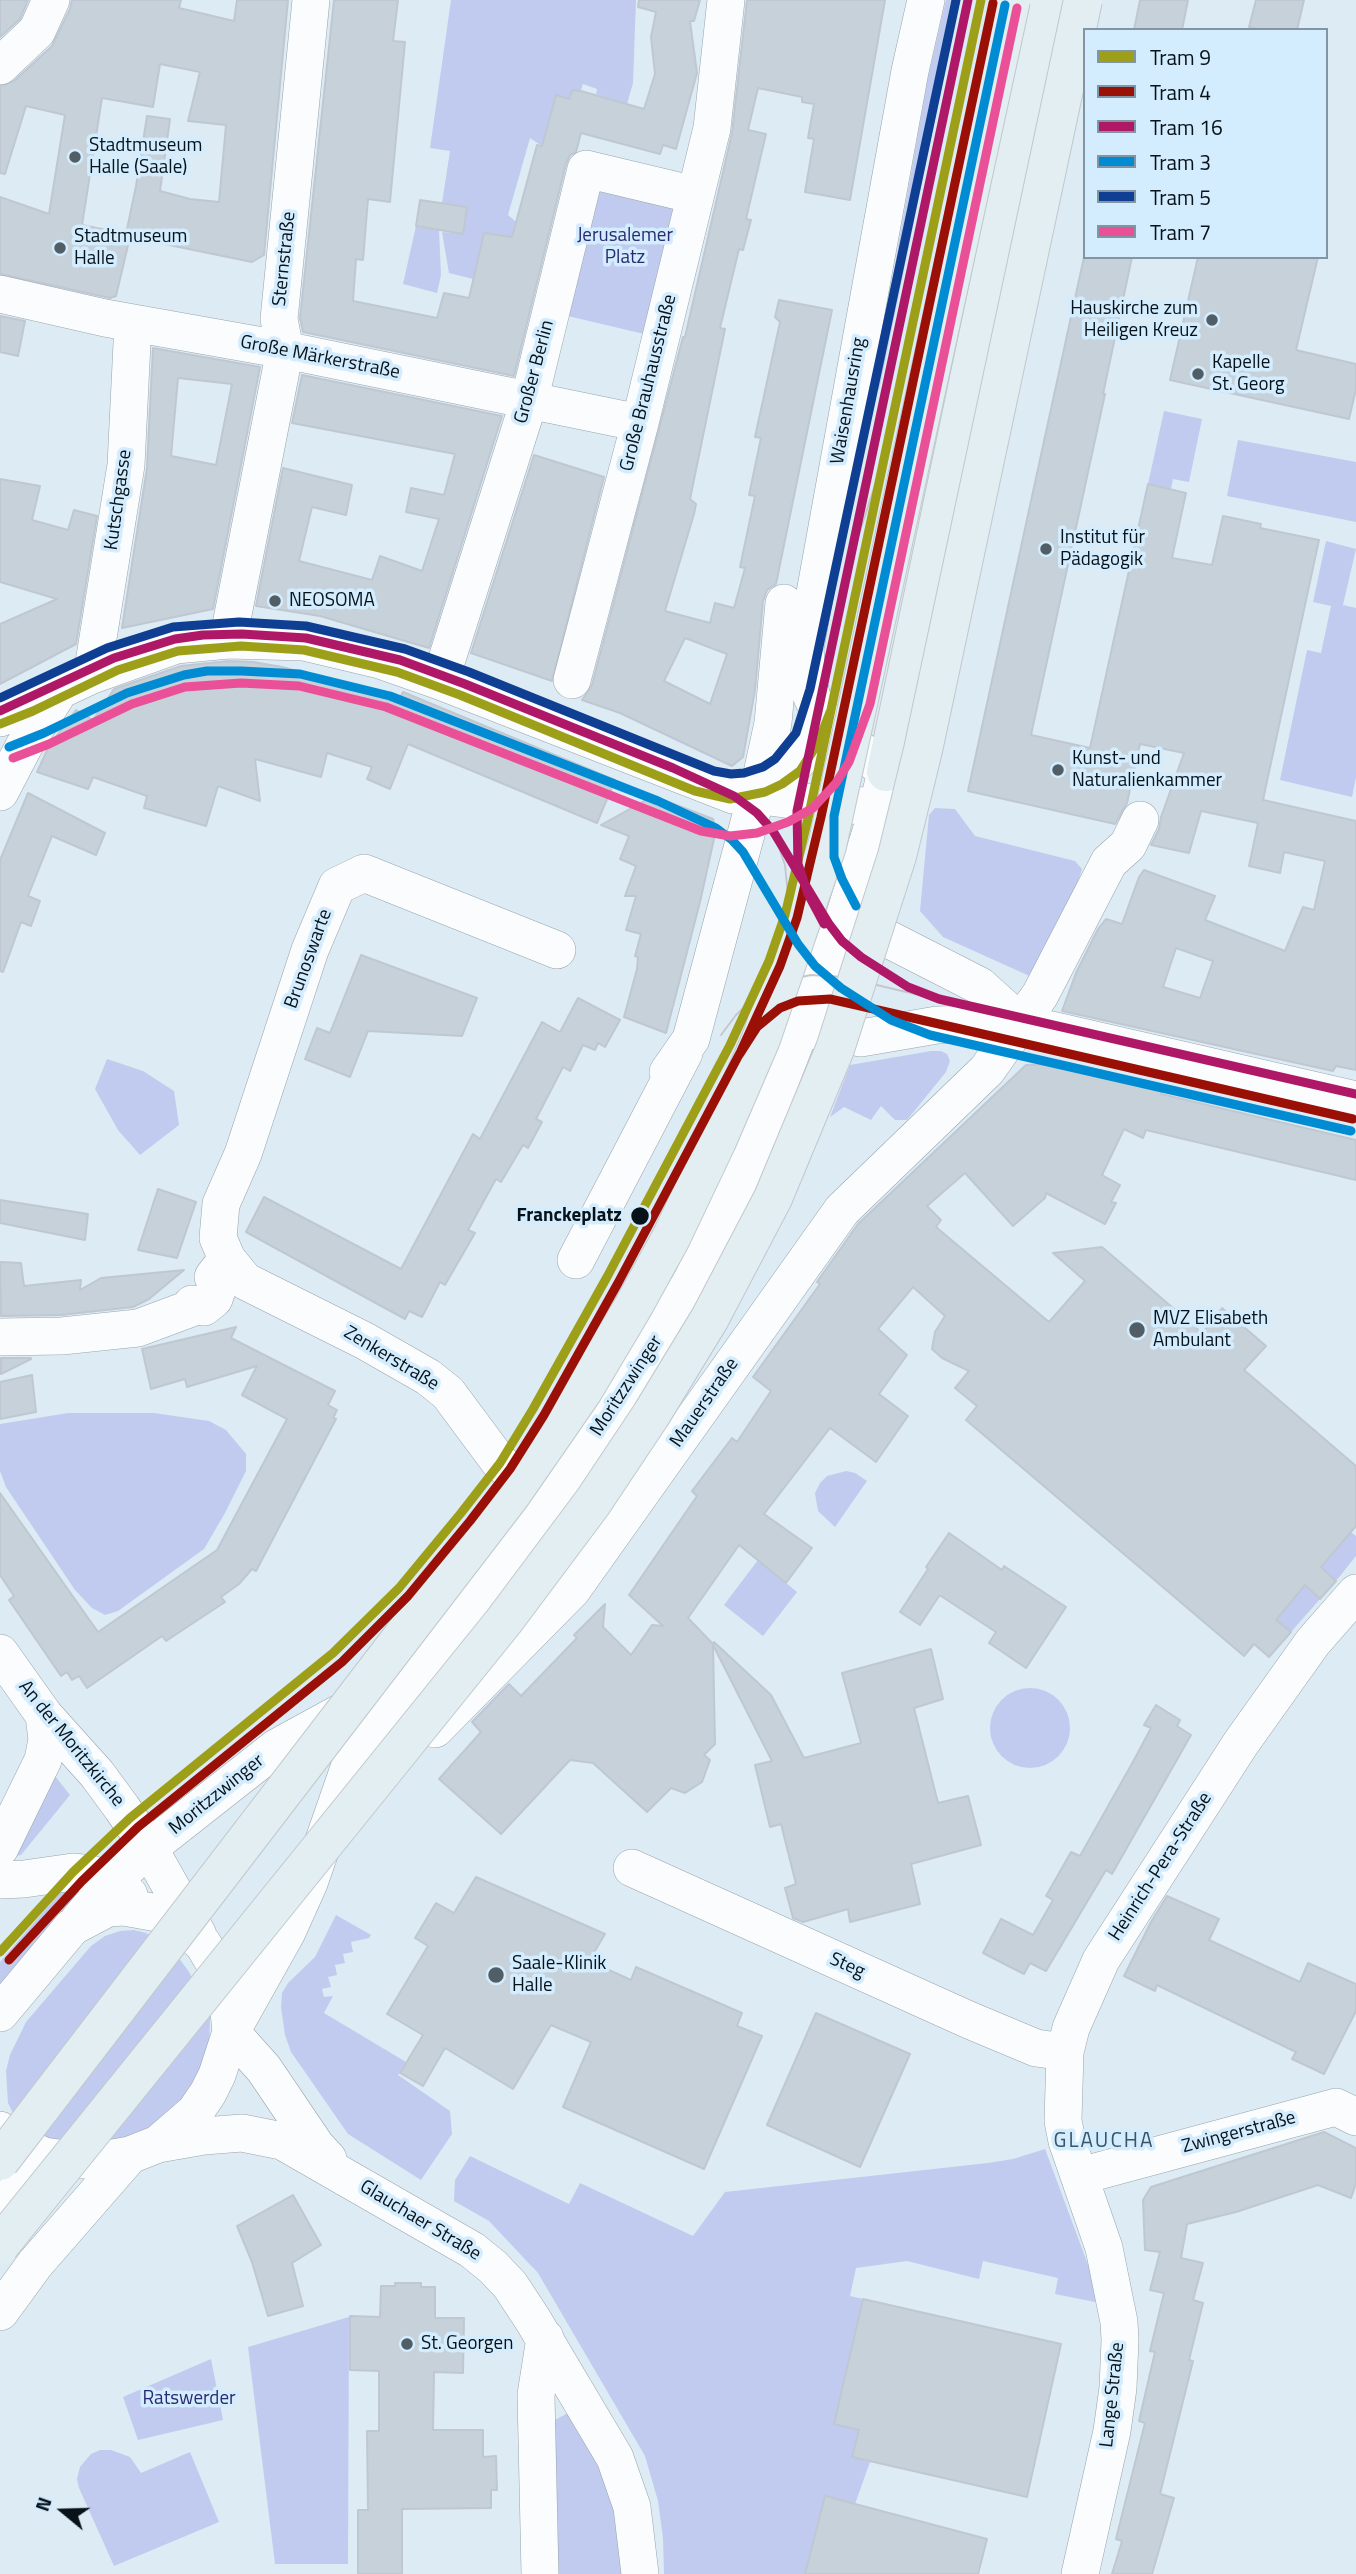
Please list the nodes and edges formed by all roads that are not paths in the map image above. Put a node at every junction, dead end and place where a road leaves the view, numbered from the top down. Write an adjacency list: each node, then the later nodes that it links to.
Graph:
1 (51, 0): 8 (street)
2 (311, 0): 12 (street, Sternstraße)
3 (726, 0): 9 (street, Große Brauhausstraße)
4 (926, 0): 21 (street, Waisenhausring)
5 (1012, 0): 56 (main road, bridge)
6 (1049, 0): 23 (main road)
7 (1083, 0): 60 (main road, bridge)
8 (0, 66)
9 (695, 195): 13 (street, Großer Berlin); 14 (street, Große Brauhausstraße)
10 (0, 294): 11 (street, Große Märkerstraße)
11 (133, 323): 12 (street, Große Märkerstraße); 17 (street, Kutschgasse)
12 (285, 350): 13 (street, Große Märkerstraße); 16 (street, Sternstraße)
13 (529, 401): 14 (street, Große Märkerstraße); 19 (street, Großer Berlin)
14 (640, 423): 18 (street, Große Brauhausstraße)
15 (784, 603): 24 (street)
16 (228, 640): 17 (street); 19 (street)
17 (92, 675): 20 (street)
18 (572, 680)
19 (440, 681): 24 (street)
20 (59, 692): 22 (street); 25 (street)
21 (822, 717): 23 (street, Waisenhausring); 24 (street)
22 (0, 718)
23 (882, 789): 24 (street); 27 (street)
24 (745, 791): 32 (street)
25 (0, 792)
26 (1140, 820): 29 (street)
27 (845, 917): 29 (street); 30 (street)
28 (557, 950): 33 (street, Brunoswarte)
29 (1021, 1023): 30 (street); 31 (street); 40 (street, Mauerstraße)
30 (802, 1029): 35 (street, Moritzzwinger)
31 (1356, 1100)
32 (576, 1260)
33 (210, 1280): 34 (street); 35 (street, Zenkerstraße)
34 (0, 1337)
35 (551, 1500): 38 (street, Moritzzwinger)
36 (1356, 1593): 51 (street, Heinrich-Pera-Straße)
37 (0, 1654): 39 (street, An der Moritzkirche)
38 (422, 1673): 40 (street, Moritzzwinger); 42 (street, Moritzzwinger)
39 (44, 1715): 41 (street); 42 (street, An der Moritzkirche)
40 (370, 1739): 50 (street, Moritzzwinger)
41 (0, 1848)
42 (149, 1849): 45 (street, Moritzzwinger); 48 (street, An der Moritzkirche)
43 (632, 1868): 51 (street, Steg)
44 (0, 1880): 45 (street)
45 (113, 1882): 46 (street); 47 (street, Moritzzwinger)
46 (145, 1909): 47 (street); 48 (street)
47 (72, 1927): 49 (street, Moritzzwinger)
48 (203, 1944): 50 (street, An der Moritzkirche)
49 (0, 2013)
50 (231, 2032): 54 (street); 57 (street)
51 (1065, 2052): 58 (street, Heinrich-Pera-Straße)
52 (1349, 2106): 58 (street, Zwingerstraße)
53 (0, 2130): 55 (street)
54 (144, 2149): 55 (street); 57 (street); 61 (street)
55 (44, 2157): 59 (street)
56 (0, 2161)
57 (342, 2173): 62 (street, Glauchaer Straße)
58 (1080, 2176): 65 (street, Lange Straße)
59 (0, 2210)
60 (0, 2245)
61 (0, 2312)
62 (545, 2338): 63 (street); 64 (street, Glauchaer Straße)
63 (540, 2574)
64 (640, 2574)
65 (1080, 2574)

